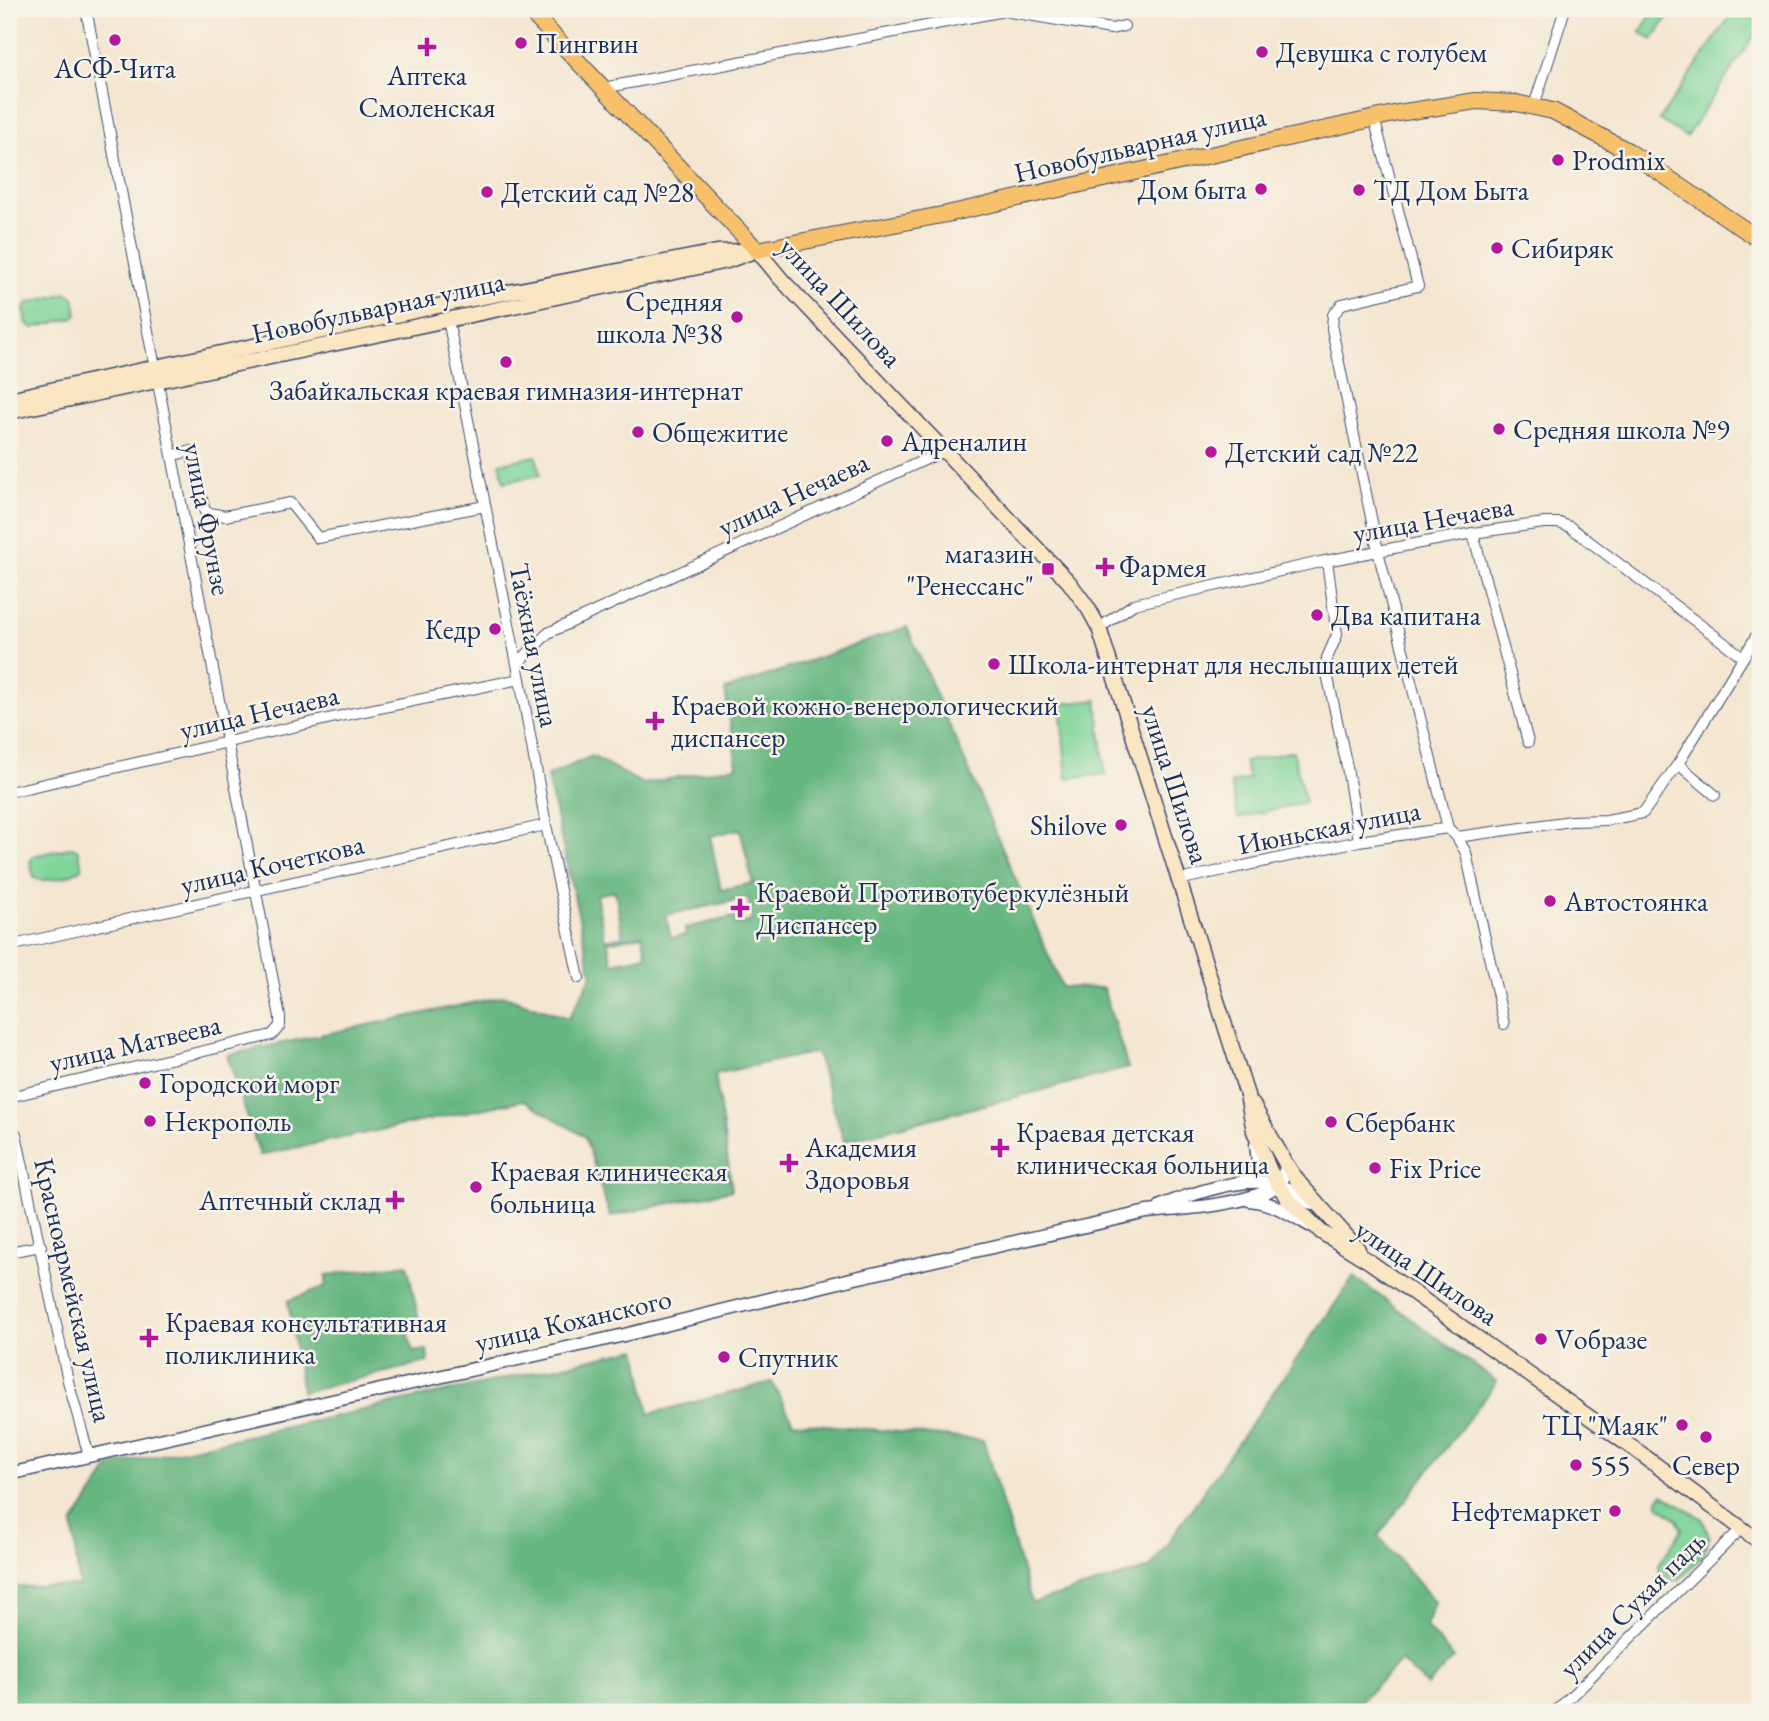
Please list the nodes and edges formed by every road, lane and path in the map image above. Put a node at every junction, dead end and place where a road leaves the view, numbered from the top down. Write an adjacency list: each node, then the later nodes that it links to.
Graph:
1 (88, 9): 12 (street, улица Фрунзе)
2 (528, 9): 6 (main road, улица Шилова)
3 (1565, 9): 7 (street)
4 (1003, 10): 5 (street); 6 (street)
5 (1124, 26)
6 (603, 88): 10 (main road, улица Шилова)
7 (1534, 106): 8 (main road, Новобульварная улица); 9 (main road, Новобульварная улица)
8 (1374, 118): 10 (main road, Новобульварная улица); 19 (street, Июньская улица)
9 (1760, 240)
10 (758, 250): 11 (main road, Новобульварная улица); 12 (main road, Новобульварная улица); 15 (main road, улица Шилова)
11 (448, 320): 12 (main road, Новобульварная улица); 17 (street, Таёжная улица)
12 (157, 373): 13 (main road, Новобульварная улица); 14 (main road, Новобульварная улица); 16 (street, улица Фрунзе)
13 (9, 399)
14 (9, 412)
15 (944, 451): 21 (main road, улица Шилова); 24 (street, улица Нечаева)
16 (174, 455): 17 (street); 26 (street, улица Фрунзе)
17 (485, 506): 24 (street, Таёжная улица)
18 (1473, 533): 19 (street, улица Нечаева); 23 (street, улица Нечаева); 27 (street)
19 (1378, 551): 20 (street, улица Нечаева); 32 (street, Июньская улица)
20 (1327, 561): 21 (street, улица Нечаева); 34 (street)
21 (1099, 628): 35 (main road, улица Шилова)
22 (1760, 630): 23 (street)
23 (1743, 657): 28 (street)
24 (517, 664): 25 (street, Таёжная улица)
25 (520, 679): 26 (street, улица Нечаева); 31 (street, Таёжная улица)
26 (229, 742): 29 (street, улица Нечаева); 36 (street, улица Фрунзе)
27 (1528, 742)
28 (1678, 764): 30 (street); 33 (street)
29 (9, 792)
30 (1716, 794)
31 (546, 825): 36 (street, улица Кочеткова); 38 (street, Таёжная улица)
32 (1448, 828): 33 (street, Июньская улица); 34 (street, Июньская улица)
33 (1457, 837): 39 (street, Июньская улица)
34 (1359, 841): 35 (street, Июньская улица)
35 (1178, 880): 41 (main road, улица Шилова)
36 (255, 891): 37 (street, улица Кочеткова); 40 (street, улица Фрунзе)
37 (9, 946)
38 (579, 978)
39 (1504, 1024)
40 (272, 1035): 42 (street, улица Матвеева)
41 (1247, 1095): 43 (main road, улица Шилова); 45 (main road)
42 (9, 1097)
43 (1254, 1131): 46 (street); 47 (main road, улица Шилова)
44 (16, 1134): 52 (street, Красноармейская улица)
45 (1286, 1164): 47 (street); 50 (main road)
46 (1241, 1184): 47 (street); 49 (street)
47 (1278, 1184): 48 (street); 50 (street); 51 (main road, улица Шилова)
48 (1239, 1199): 49 (street); 51 (street)
49 (1147, 1212): 55 (street, улица Коханского)
50 (1331, 1219): 54 (main road)
51 (1321, 1232): 54 (main road, улица Шилова)
52 (41, 1246): 53 (street); 55 (street, Красноармейская улица)
53 (9, 1252)
54 (1370, 1262): 57 (main road, улица Шилова)
55 (89, 1456): 56 (street, улица Коханского)
56 (9, 1474)
57 (1741, 1529): 58 (main road, улица Шилова); 59 (street, улица Сухая падь)
58 (1760, 1542)
59 (1555, 1712)

